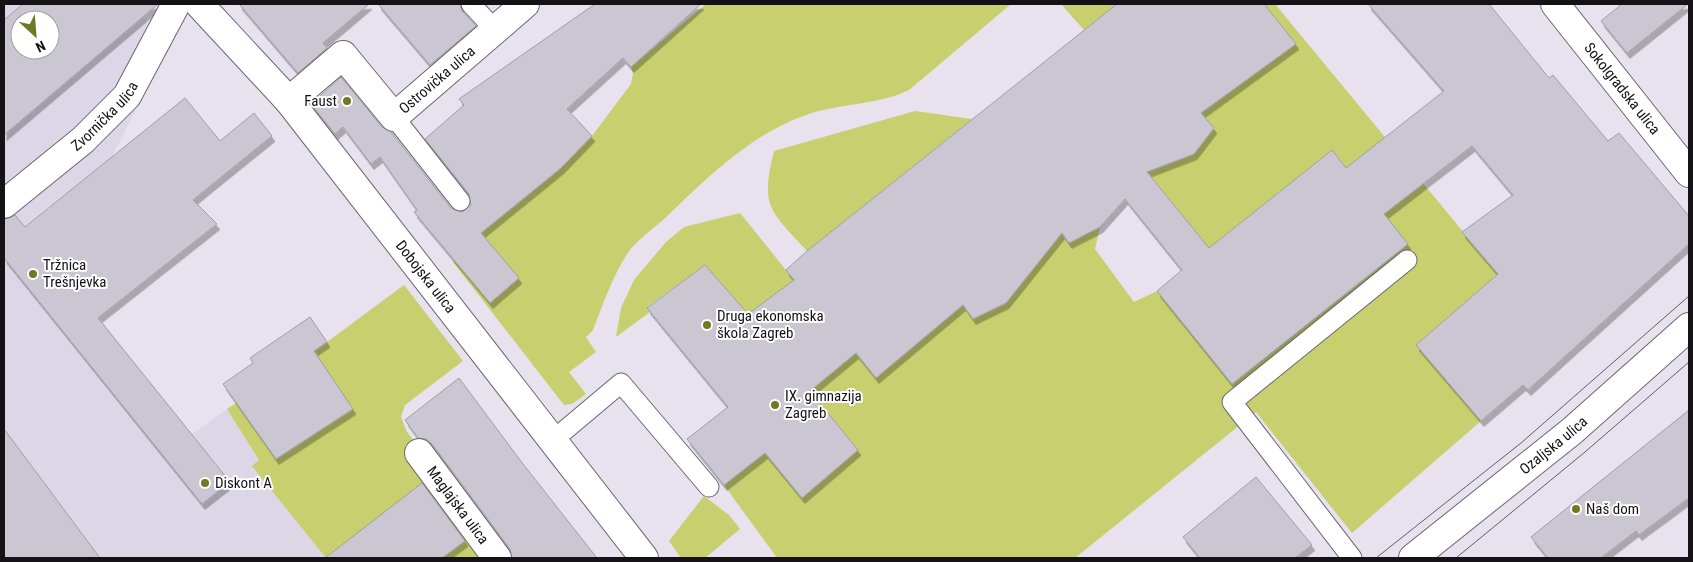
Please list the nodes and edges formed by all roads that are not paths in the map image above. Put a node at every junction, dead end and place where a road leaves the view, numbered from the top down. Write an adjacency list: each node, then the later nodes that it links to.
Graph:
1 (176, 4): 11 (street, Zvornička ulica)
2 (471, 4): 6 (lane)
3 (526, 4): 6 (street, Ostrovička ulica)
4 (1555, 4): 9 (street, Sokolgradska ulica)
5 (213, 8): 7 (street, Dobojska ulica)
6 (494, 30): 8 (street, Ostrovička ulica)
7 (289, 101): 8 (street, Ostrovička ulica); 14 (street, Dobojska ulica)
8 (394, 117): 10 (lane)
9 (1689, 173)
10 (460, 202)
11 (4, 204)
12 (1407, 260): 19 (lane)
13 (1689, 327): 20 (street, Ozaljska ulica)
14 (552, 440): 16 (lane); 18 (street, Dobojska ulica)
15 (419, 453): 17 (street, Maglajska ulica)
16 (709, 487)
17 (497, 558)
18 (644, 558)
19 (1352, 558)
20 (1413, 558)

